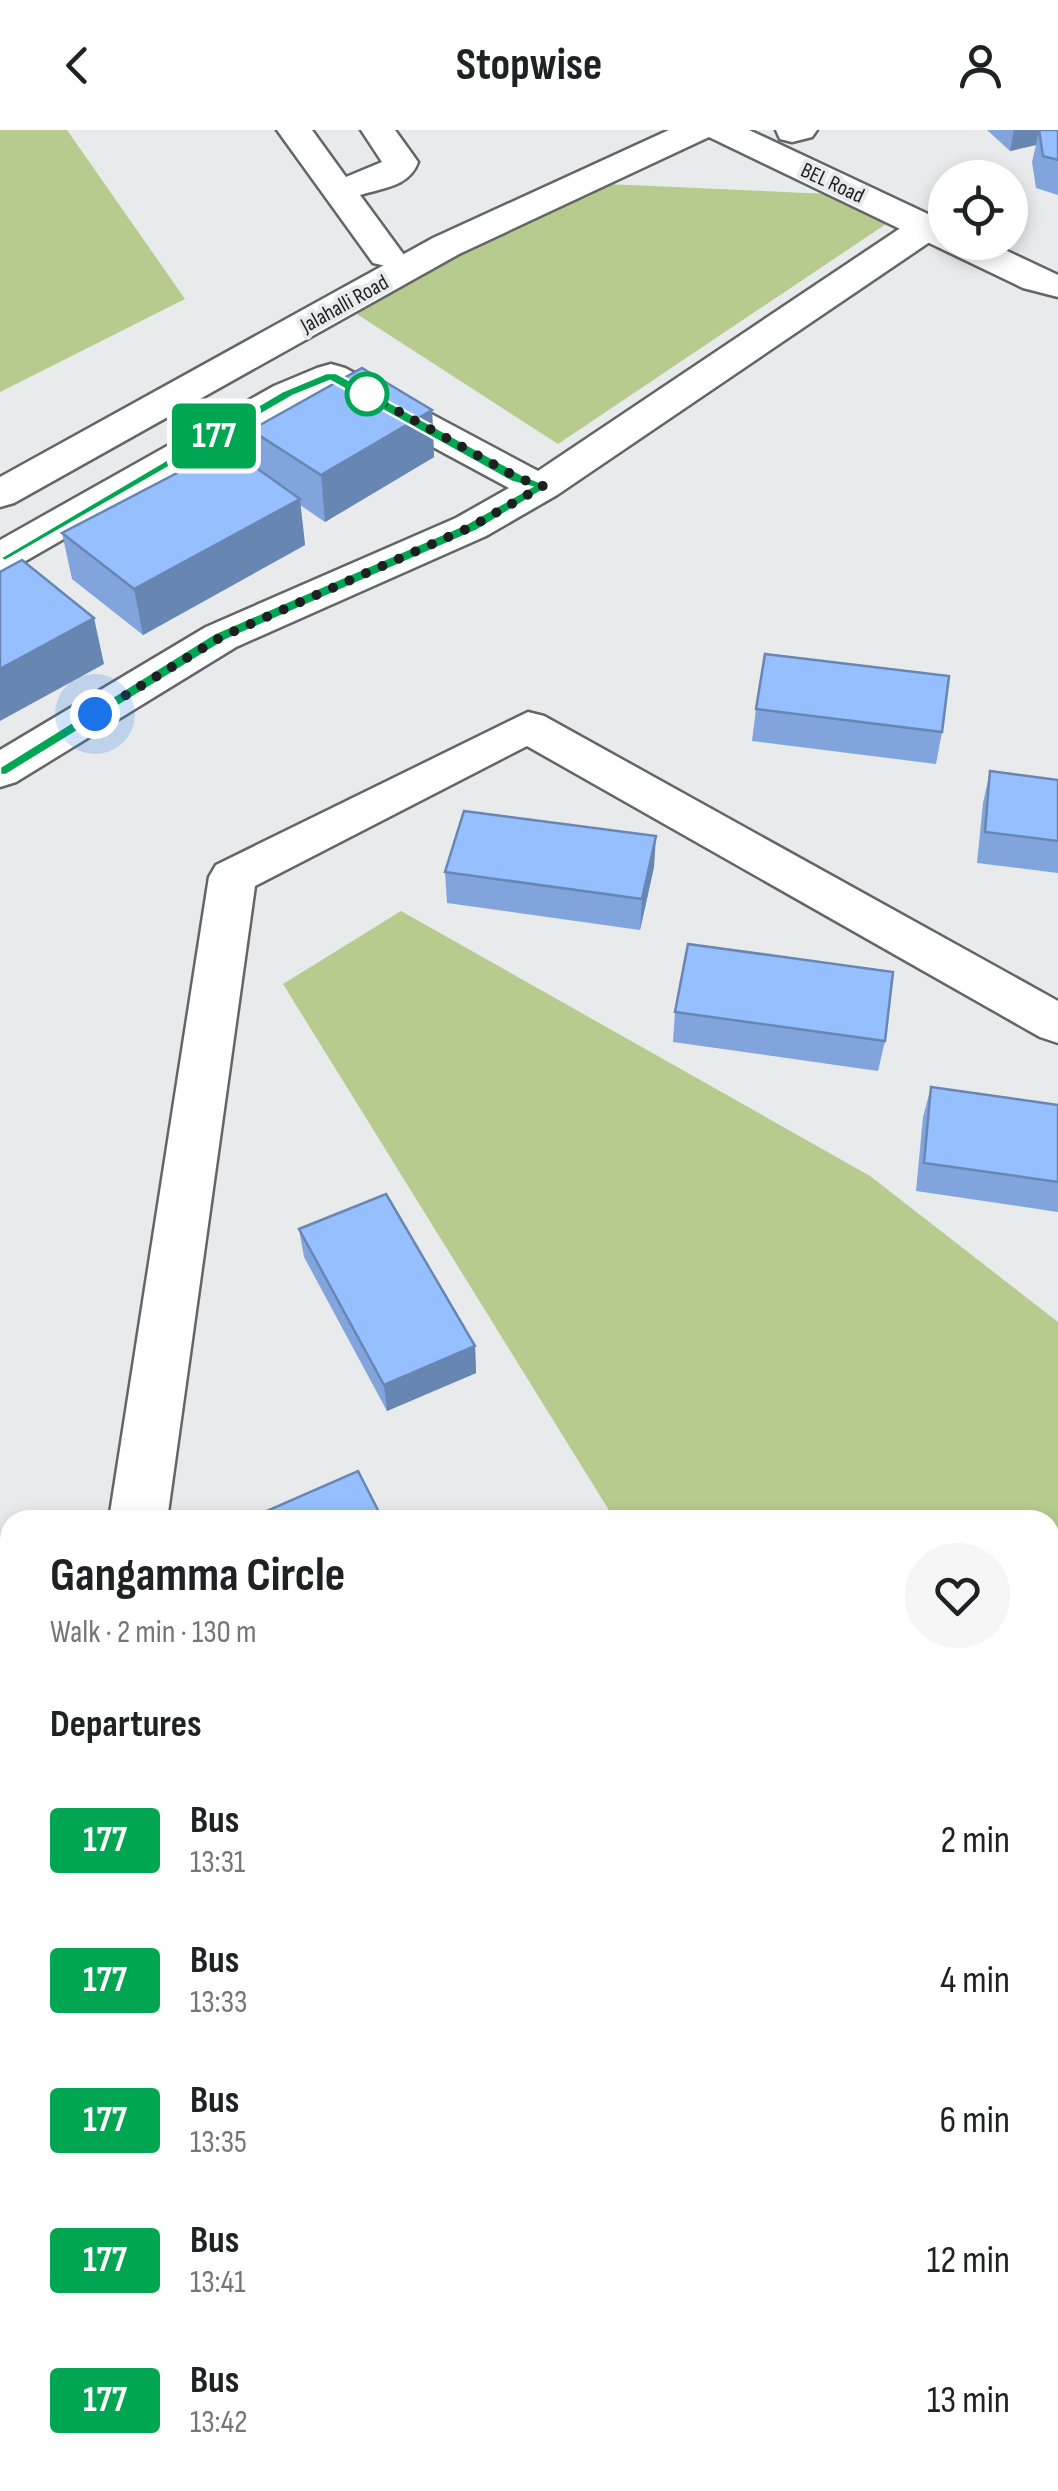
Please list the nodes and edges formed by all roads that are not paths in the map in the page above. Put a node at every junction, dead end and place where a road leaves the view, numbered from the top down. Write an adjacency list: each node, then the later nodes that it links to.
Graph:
1 (294, 130): 7 (main road)
2 (378, 130): 7 (main road)
3 (645, 130): 12 (main road, Jalahalli Road)
4 (697, 130): 18 (main road, Jalahalli Road)
5 (721, 130): 9 (main road, BEL Road)
6 (794, 130): 8 (main road, BEL Road)
7 (338, 191): 12 (main road)
8 (928, 220)
9 (928, 222)
10 (928, 232): 17 (main road)
11 (1028, 242): 13 (main road)
12 (386, 255): 16 (main road, Jalahalli Road)
13 (1058, 256)
14 (999, 260): 15 (main road, BEL Road)
15 (1058, 286)
16 (0, 464)
17 (524, 490): 19 (main road); 20 (main road); 21 (main road)
18 (0, 494)
19 (434, 526)
20 (0, 558)
21 (0, 771)
22 (1058, 1024): 23 (main road)
23 (139, 1510)

